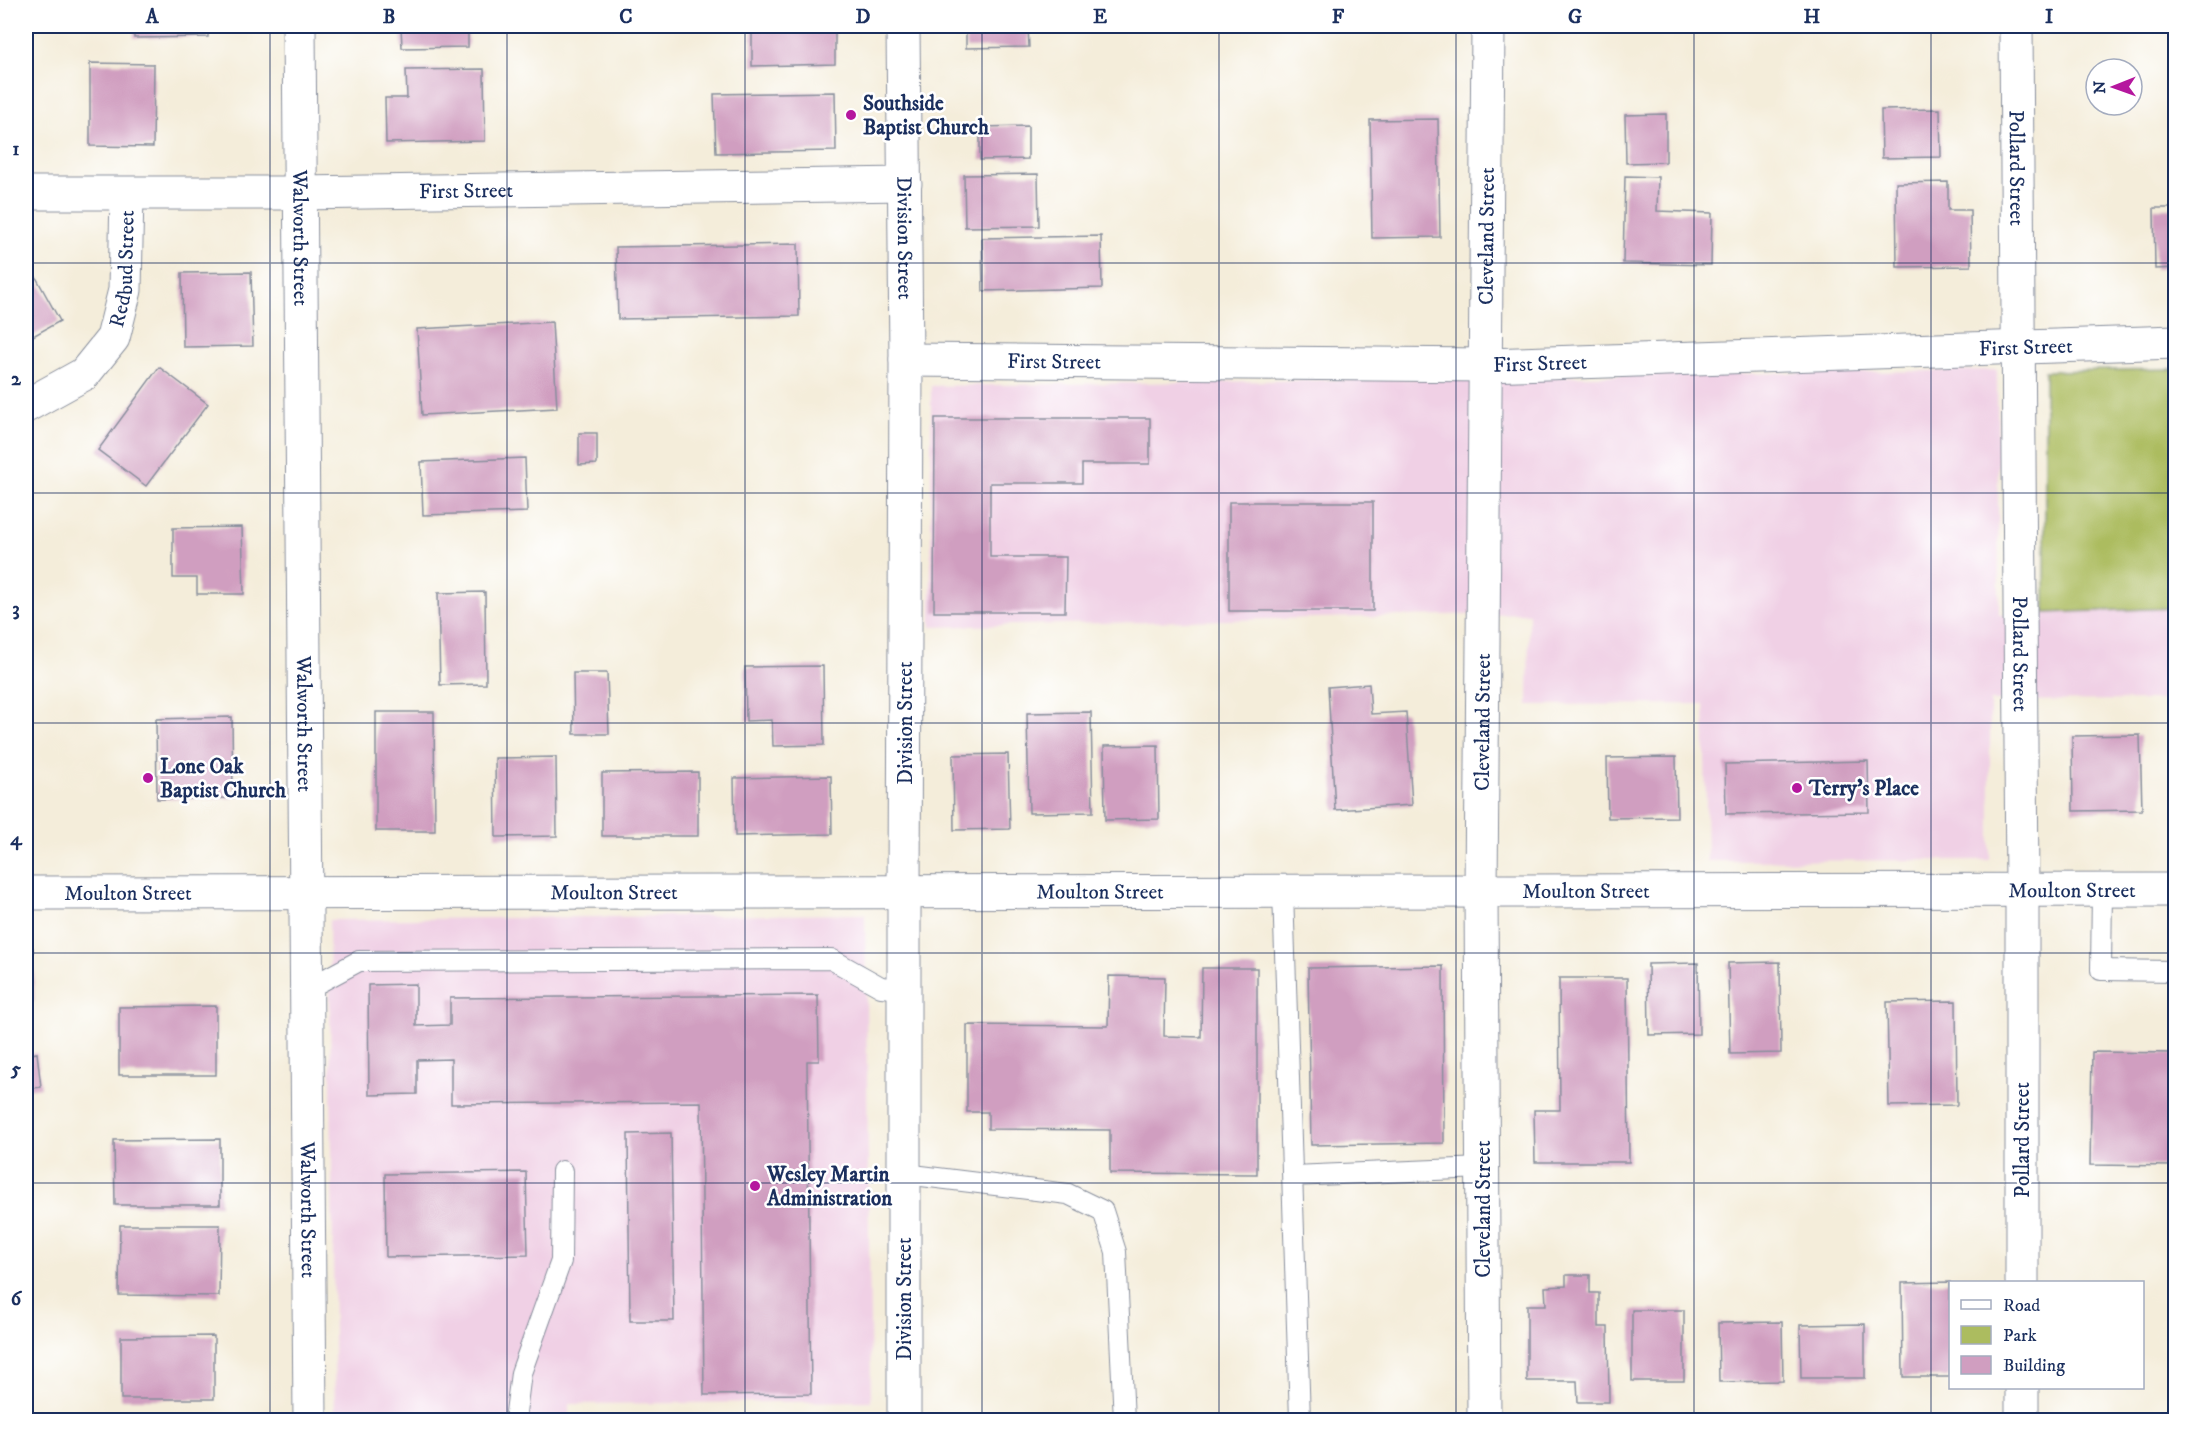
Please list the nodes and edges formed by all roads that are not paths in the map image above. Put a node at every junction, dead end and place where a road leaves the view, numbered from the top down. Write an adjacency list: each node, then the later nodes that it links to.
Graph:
1 (299, 26): 7 (street, Walworth Street)
2 (903, 26): 5 (street, Division Street)
3 (1488, 26): 12 (street, Cleveland Street)
4 (2016, 26): 10 (street, Pollard Street)
5 (905, 184): 7 (street, First Street); 11 (street, Division Street)
6 (26, 193): 8 (street, First Street)
7 (300, 193): 8 (street, First Street); 21 (street, Walworth Street)
8 (127, 194): 13 (street, Redbud Street)
9 (2175, 342): 10 (street, First Street)
10 (2017, 346): 12 (street, First Street); 14 (street, Pollard Street)
11 (906, 360): 12 (street, First Street); 19 (street, Division Street)
12 (1487, 364): 18 (street, Cleveland Street)
13 (26, 406)
14 (2022, 890): 15 (street, Moulton Street); 18 (street, Moulton Street); 29 (street, Pollard Street)
15 (2102, 890): 16 (street, Moulton Street); 22 (lane)
16 (2175, 890)
17 (1283, 891): 18 (street, Moulton Street); 19 (street, Moulton Street); 28 (lane)
18 (1481, 891): 25 (street, Cleveland Street)
19 (904, 892): 21 (street, Moulton Street); 24 (street, Division Street)
20 (26, 893): 21 (street, Moulton Street)
21 (305, 893): 23 (street, Walworth Street)
22 (2175, 971)
23 (306, 982): 24 (lane); 31 (street, Walworth Street)
24 (904, 989): 27 (street, Division Street)
25 (1482, 1168): 28 (lane); 36 (street, Cleveland Street)
26 (562, 1172): 32 (lane)
27 (904, 1174): 33 (street, Division Street); 34 (lane)
28 (1293, 1176): 35 (lane)
29 (2022, 1281)
30 (2022, 1389): 37 (street)
31 (310, 1420)
32 (516, 1420)
33 (904, 1420)
34 (1124, 1420)
35 (1300, 1420)
36 (1484, 1420)
37 (2022, 1420)

